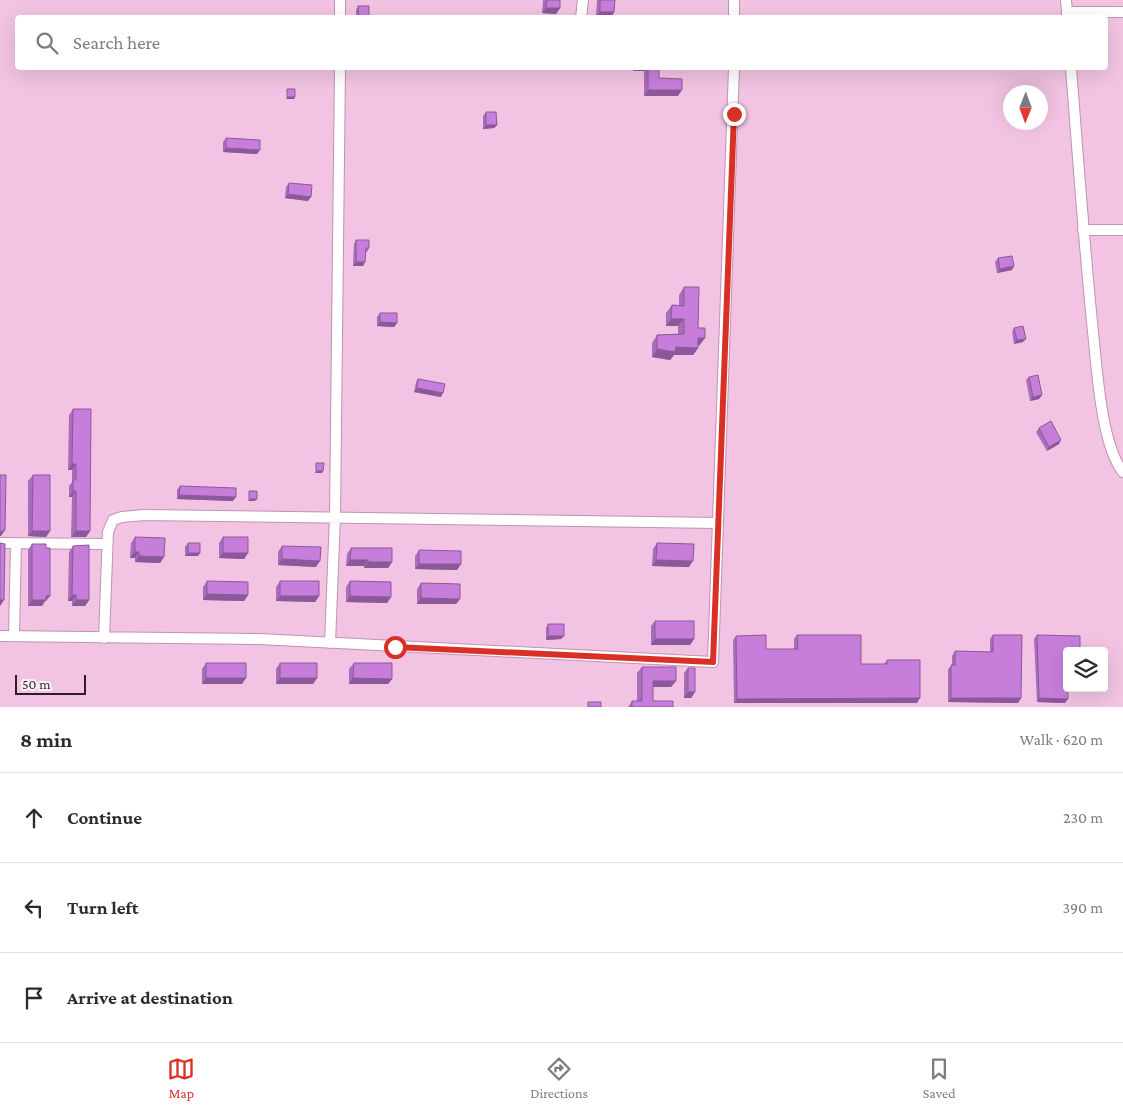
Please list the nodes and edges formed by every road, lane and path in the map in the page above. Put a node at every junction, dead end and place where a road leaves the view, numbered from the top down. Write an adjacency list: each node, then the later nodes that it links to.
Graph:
1 (340, 0): 6 (street)
2 (583, 0): 7 (street)
3 (734, 0): 8 (street)
4 (1066, 0): 9 (street)
5 (1123, 12): 9 (street)
6 (340, 15)
7 (581, 15)
8 (734, 15)
9 (1067, 15)
10 (340, 70): 16 (street)
11 (734, 70): 17 (street)
12 (1071, 70): 13 (street)
13 (1083, 230): 14 (street); 15 (street)
14 (1123, 230)
15 (1123, 472)
16 (335, 516): 17 (street); 20 (street); 24 (street)
17 (718, 523): 24 (street)
18 (0, 543): 19 (street)
19 (16, 544): 20 (street); 22 (street)
20 (107, 544): 23 (street)
21 (0, 636): 22 (street)
22 (14, 636): 23 (street)
23 (104, 638): 24 (street)
24 (330, 643)

